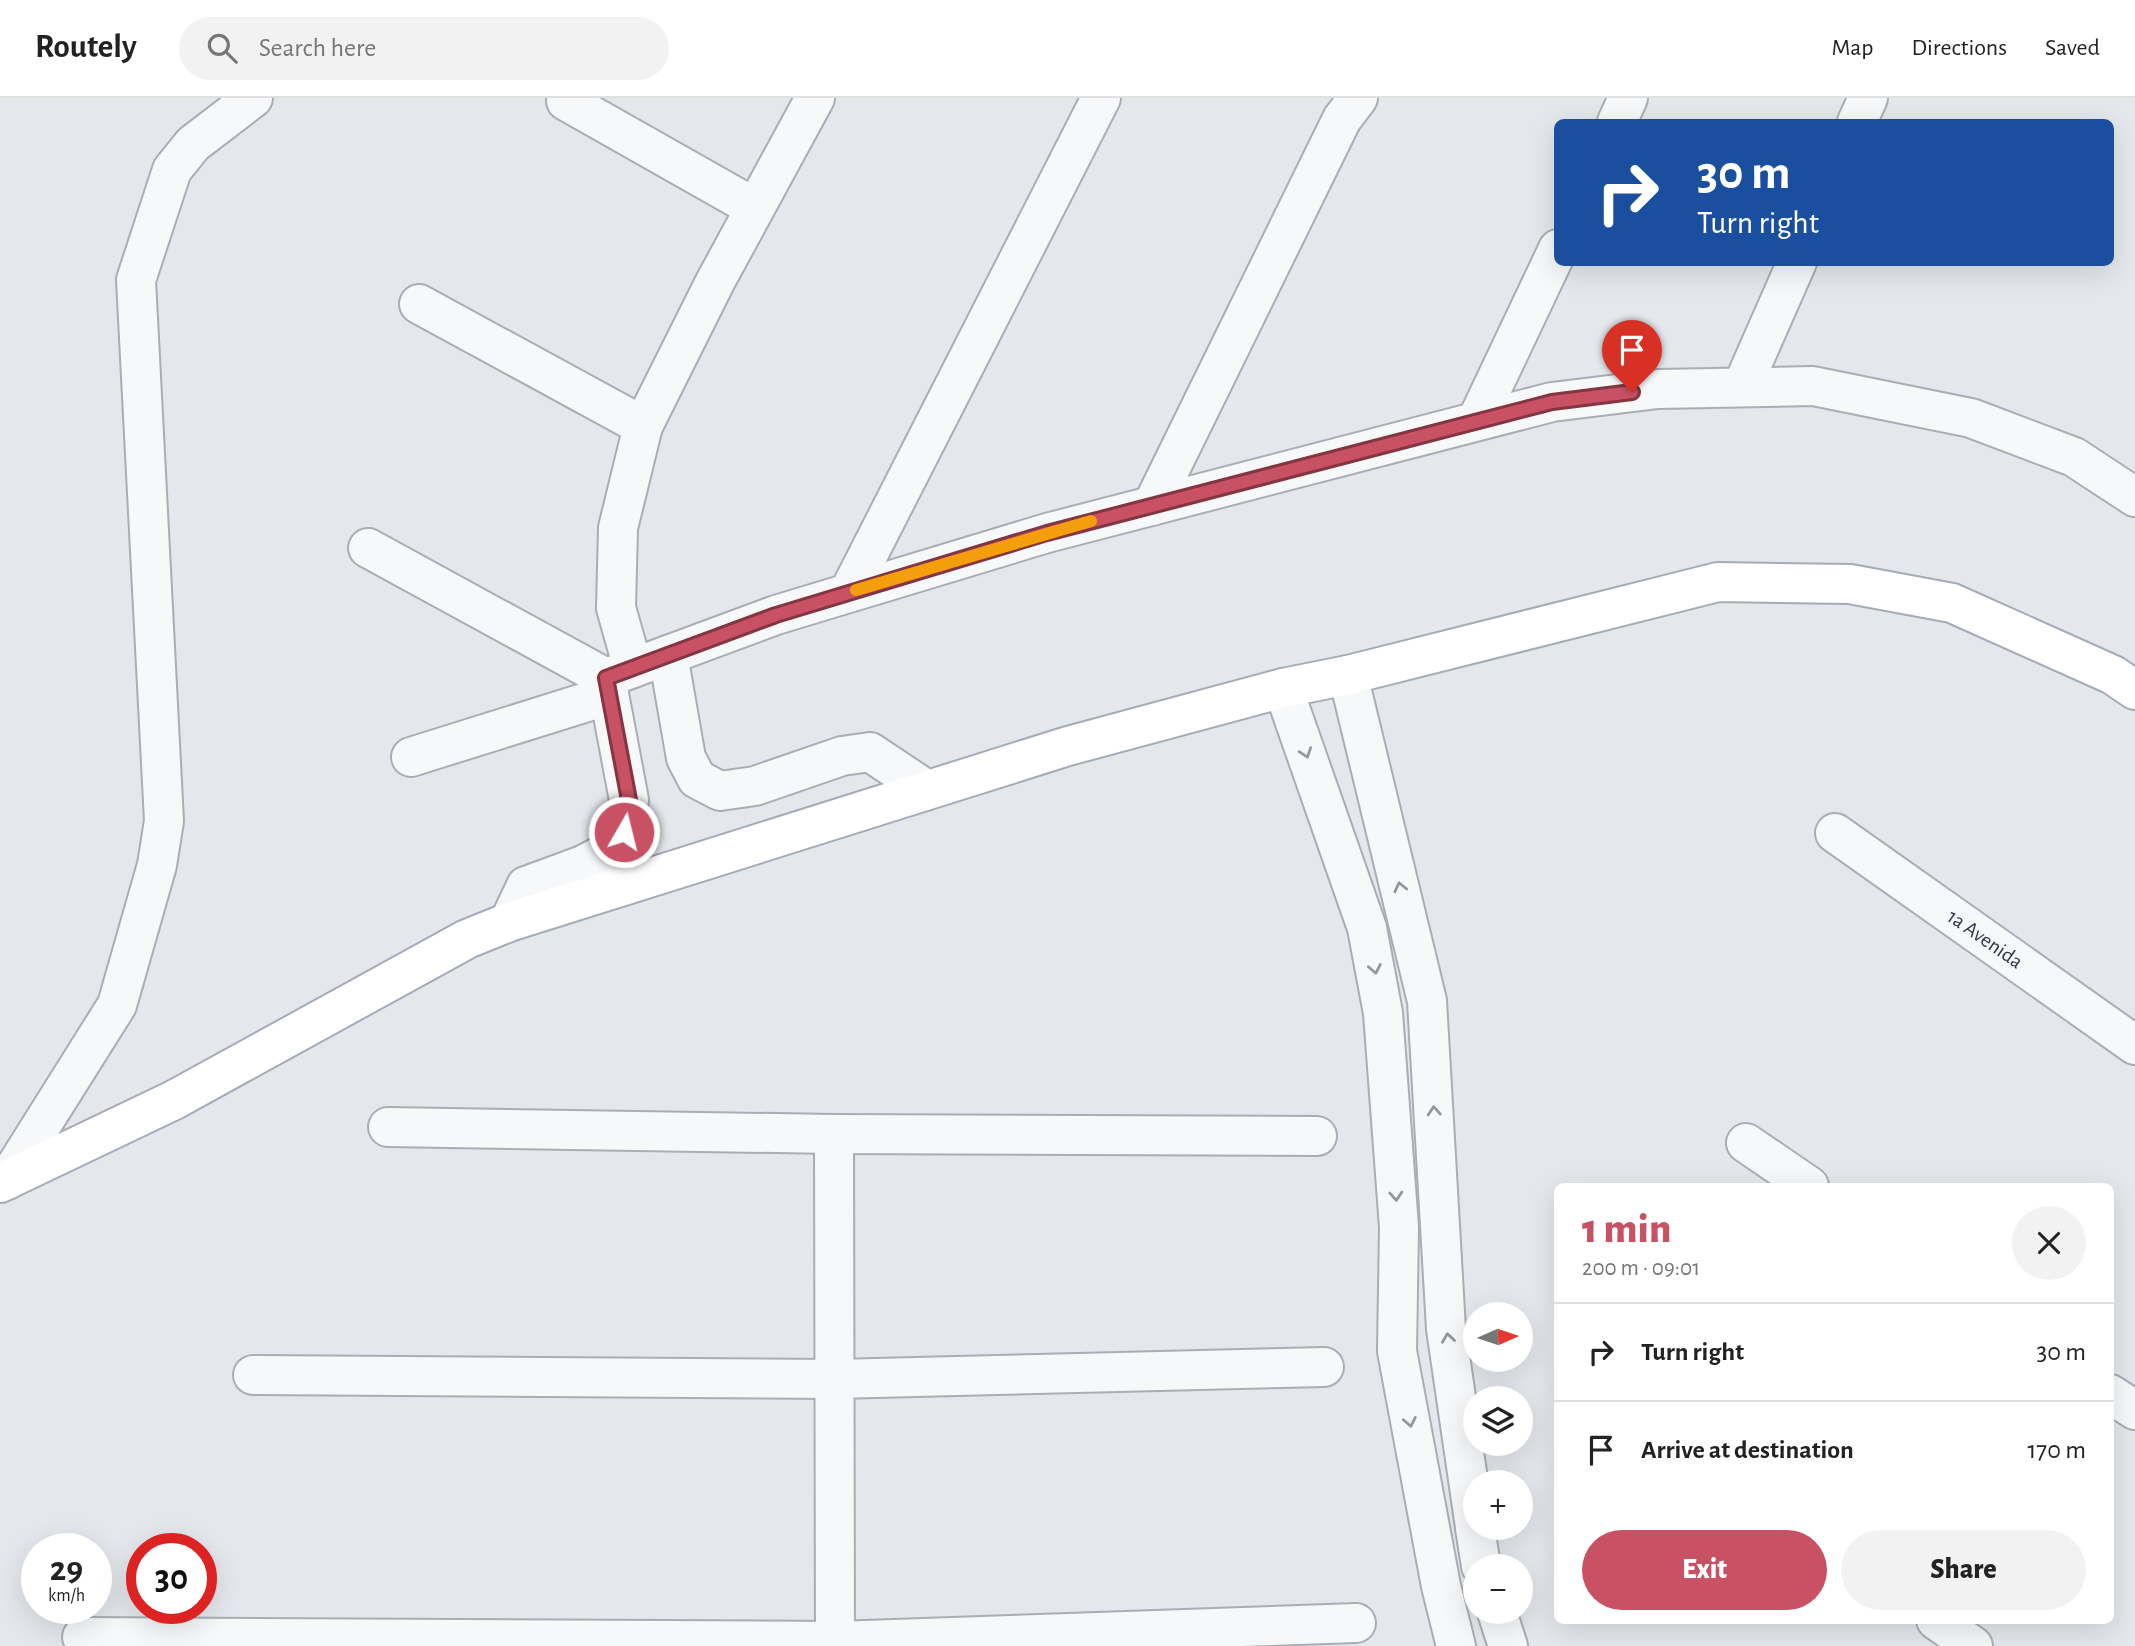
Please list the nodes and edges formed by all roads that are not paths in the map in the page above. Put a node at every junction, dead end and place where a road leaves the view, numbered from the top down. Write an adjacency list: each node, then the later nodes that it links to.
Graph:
1 (253, 98): 35 (street)
2 (815, 98): 10 (street)
3 (1101, 98): 20 (street)
4 (1358, 98): 18 (street)
5 (1628, 98): 8 (street)
6 (1868, 98): 9 (street)
7 (566, 101): 10 (street)
8 (1618, 119)
9 (1858, 119)
10 (755, 208): 16 (street)
11 (1554, 257): 15 (street)
12 (1795, 266): 14 (street)
13 (419, 304): 16 (street)
14 (1742, 387): 15 (street); 17 (street)
15 (1477, 421): 18 (street)
16 (643, 426): 23 (street)
17 (2135, 497)
18 (1152, 506): 20 (street)
19 (368, 548): 23 (street)
20 (849, 592): 21 (street)
21 (668, 655): 23 (street); 27 (street)
22 (1348, 675): 24 (main road); 25 (main road); 42 (street, one-way to 22)
23 (616, 680): 26 (street); 29 (street)
24 (1283, 688): 27 (main road); 48 (street, one-way to 48)
25 (2135, 690)
26 (411, 757)
27 (927, 790): 29 (main road)
28 (1835, 833): 30 (street, 1a Avenida)
29 (509, 922): 35 (main road)
30 (2135, 1045)
31 (388, 1127): 32 (street)
32 (834, 1134): 33 (street); 39 (street)
33 (1317, 1136)
34 (1746, 1143): 36 (street)
35 (4, 1181)
36 (1806, 1183)
37 (1324, 1367): 39 (street)
38 (253, 1375): 39 (street)
39 (835, 1379): 47 (street)
40 (2114, 1397): 41 (street)
41 (2135, 1410)
42 (1467, 1470)
43 (1356, 1623): 47 (street)
44 (1501, 1624): 49 (street)
45 (1942, 1624): 50 (street)
46 (82, 1637): 47 (street)
47 (835, 1644)
48 (1456, 1646)
49 (1508, 1646)
50 (1973, 1646)

